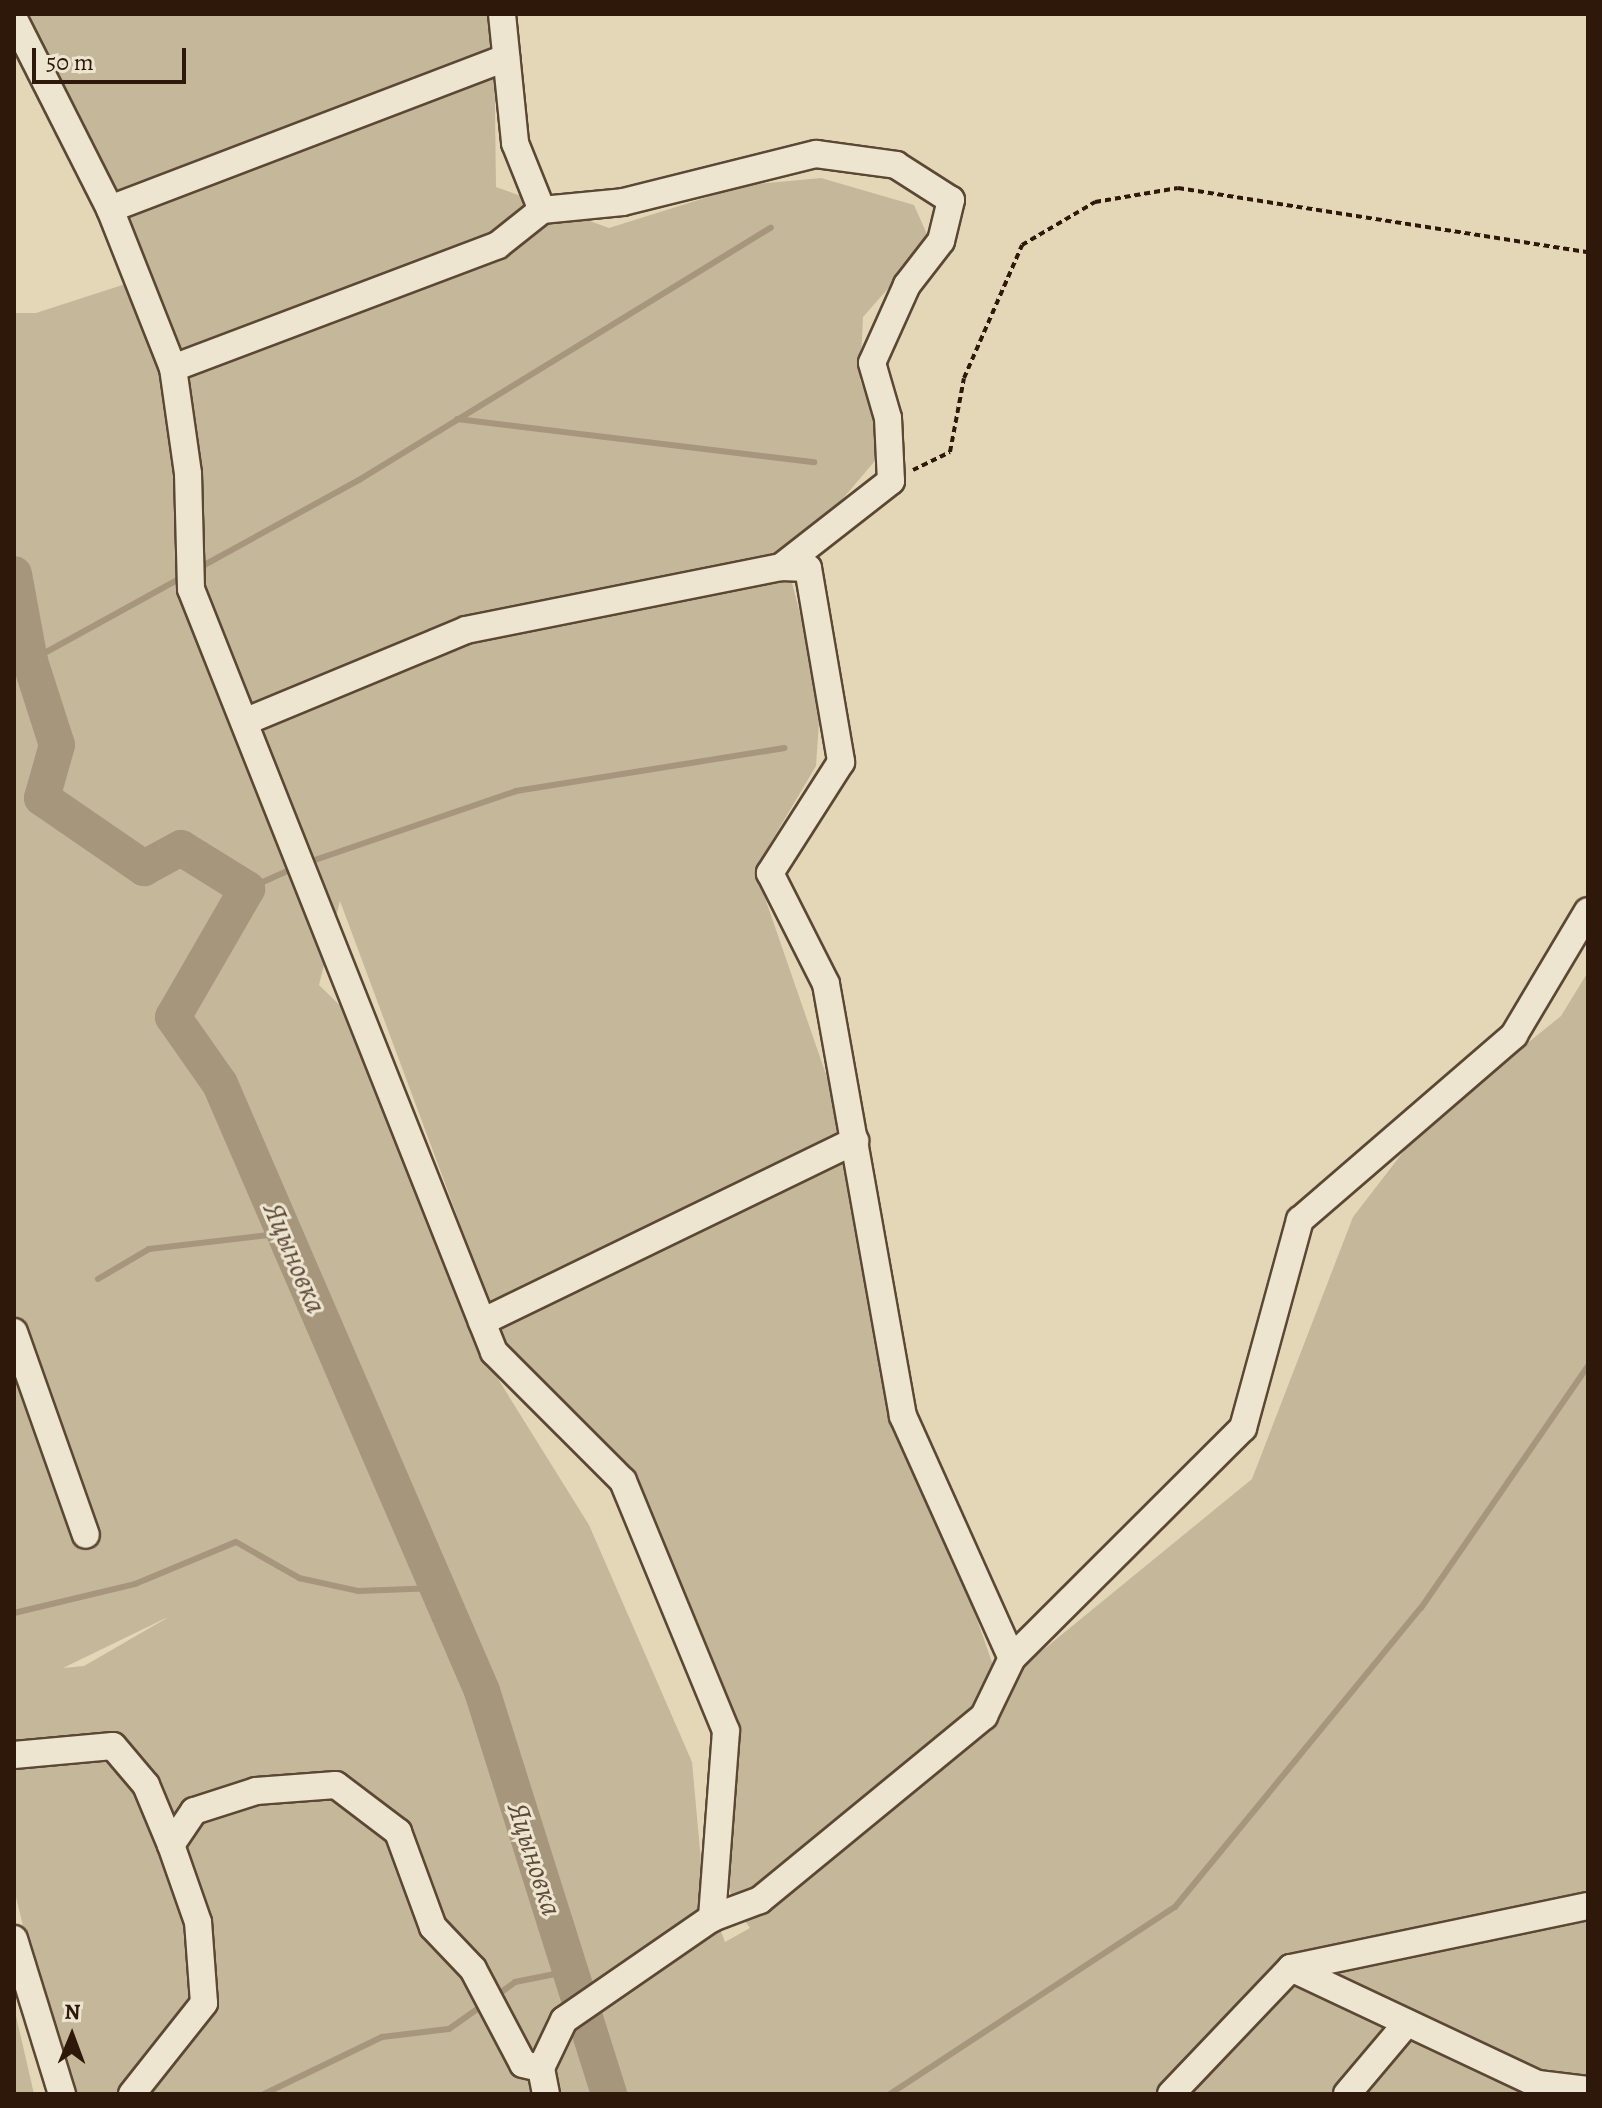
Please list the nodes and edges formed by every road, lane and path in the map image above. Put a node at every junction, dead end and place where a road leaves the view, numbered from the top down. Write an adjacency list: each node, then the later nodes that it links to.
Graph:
1 (502, 14): 3 (lane)
2 (14, 19): 4 (lane)
3 (506, 58): 4 (lane); 5 (lane)
4 (110, 209): 7 (lane)
5 (542, 210): 7 (lane); 8 (lane)
6 (1588, 252): 8 (path)
7 (173, 368): 10 (lane)
8 (891, 481): 9 (lane)
9 (781, 567): 10 (lane); 12 (lane)
10 (249, 720): 13 (lane)
11 (1588, 911): 16 (lane)
12 (855, 1141): 13 (lane); 16 (lane)
13 (482, 1322): 20 (lane)
14 (14, 1332): 15 (lane)
15 (86, 1535)
16 (1012, 1658): 20 (lane)
17 (14, 1755): 18 (lane)
18 (171, 1845): 24 (lane); 28 (lane)
19 (1588, 1906): 22 (lane)
20 (712, 1918): 24 (lane)
21 (14, 1939): 27 (lane)
22 (1291, 1968): 23 (lane); 30 (lane)
23 (1407, 2023): 25 (lane); 31 (lane)
24 (541, 2068): 29 (lane)
25 (1534, 2089): 26 (lane)
26 (1588, 2090)
27 (62, 2094)
28 (132, 2094)
29 (546, 2094)
30 (1171, 2094)
31 (1347, 2094)

